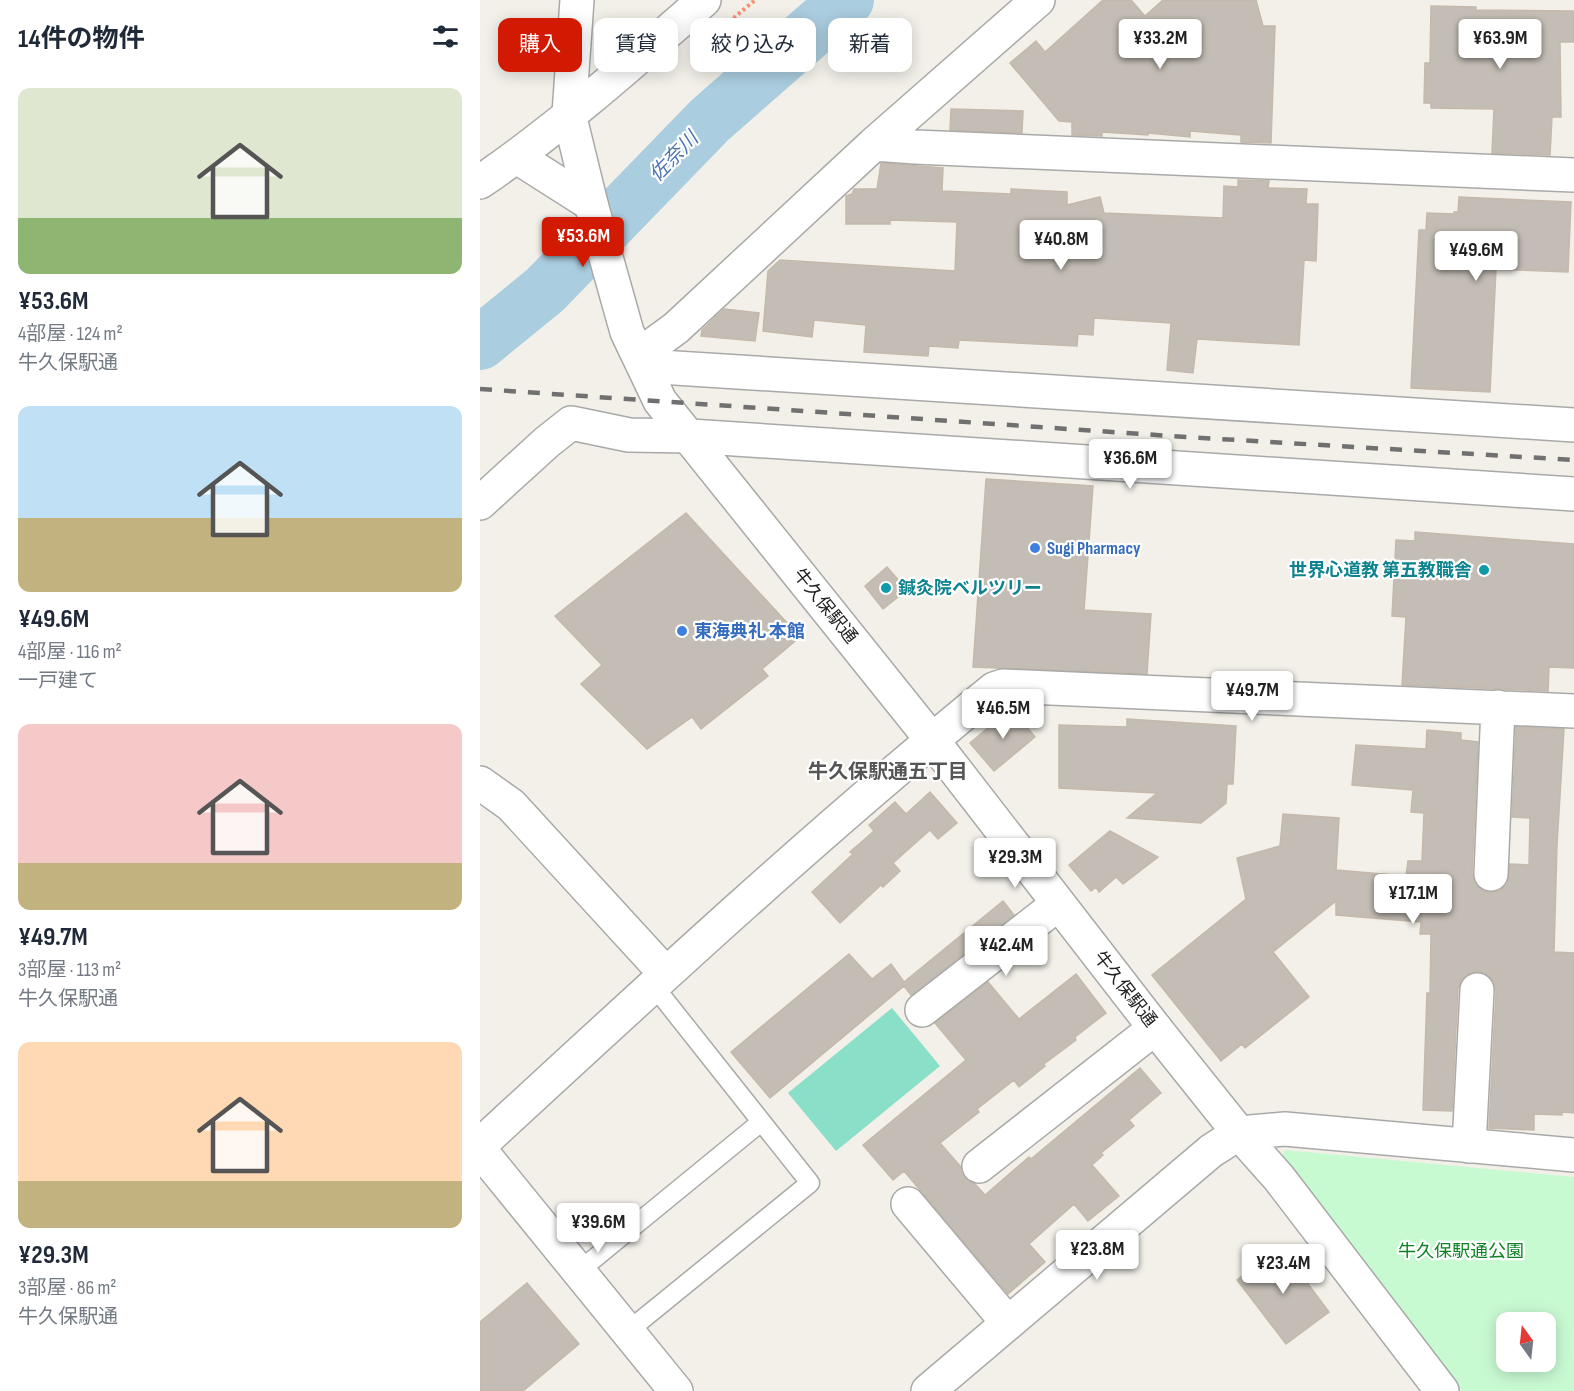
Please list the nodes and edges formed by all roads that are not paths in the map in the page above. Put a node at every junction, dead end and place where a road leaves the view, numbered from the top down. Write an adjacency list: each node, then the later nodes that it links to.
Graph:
1 (577, 0): 4 (street, 牛久保駅通)
2 (704, 0): 4 (street)
3 (1038, 0): 5 (street)
4 (568, 114): 6 (street); 9 (street, 牛久保駅通)
5 (874, 144): 7 (street); 10 (street)
6 (517, 157): 8 (street); 9 (street)
7 (1574, 175)
8 (480, 182)
9 (591, 204): 10 (street, 牛久保駅通)
10 (642, 361): 11 (street); 12 (street, 牛久保駅通)
11 (1574, 425)
12 (690, 436): 13 (street); 14 (street); 17 (street, 牛久保駅通)
13 (1574, 494)
14 (480, 503)
15 (1498, 707): 16 (street); 17 (street); 19 (street)
16 (1574, 711)
17 (932, 740): 20 (street, 牛久保駅通); 21 (street)
18 (480, 783): 21 (street)
19 (1491, 874)
20 (1059, 904): 23 (street); 24 (street, 牛久保駅通)
21 (659, 979): 25 (lane); 27 (street)
22 (1477, 990): 28 (street)
23 (922, 1010)
24 (1155, 1028): 26 (street, 牛久保駅通); 31 (street)
25 (761, 1122): 33 (lane); 35 (lane)
26 (1239, 1133): 28 (street); 34 (street); 38 (street, 牛久保駅通)
27 (480, 1146)
28 (1469, 1146): 30 (street)
29 (480, 1150): 33 (street)
30 (1574, 1155)
31 (979, 1166)
32 (908, 1204): 34 (street)
33 (579, 1271): 35 (street)
34 (1008, 1323): 37 (street)
35 (628, 1331): 36 (street)
36 (676, 1391)
37 (928, 1391)
38 (1442, 1391)

